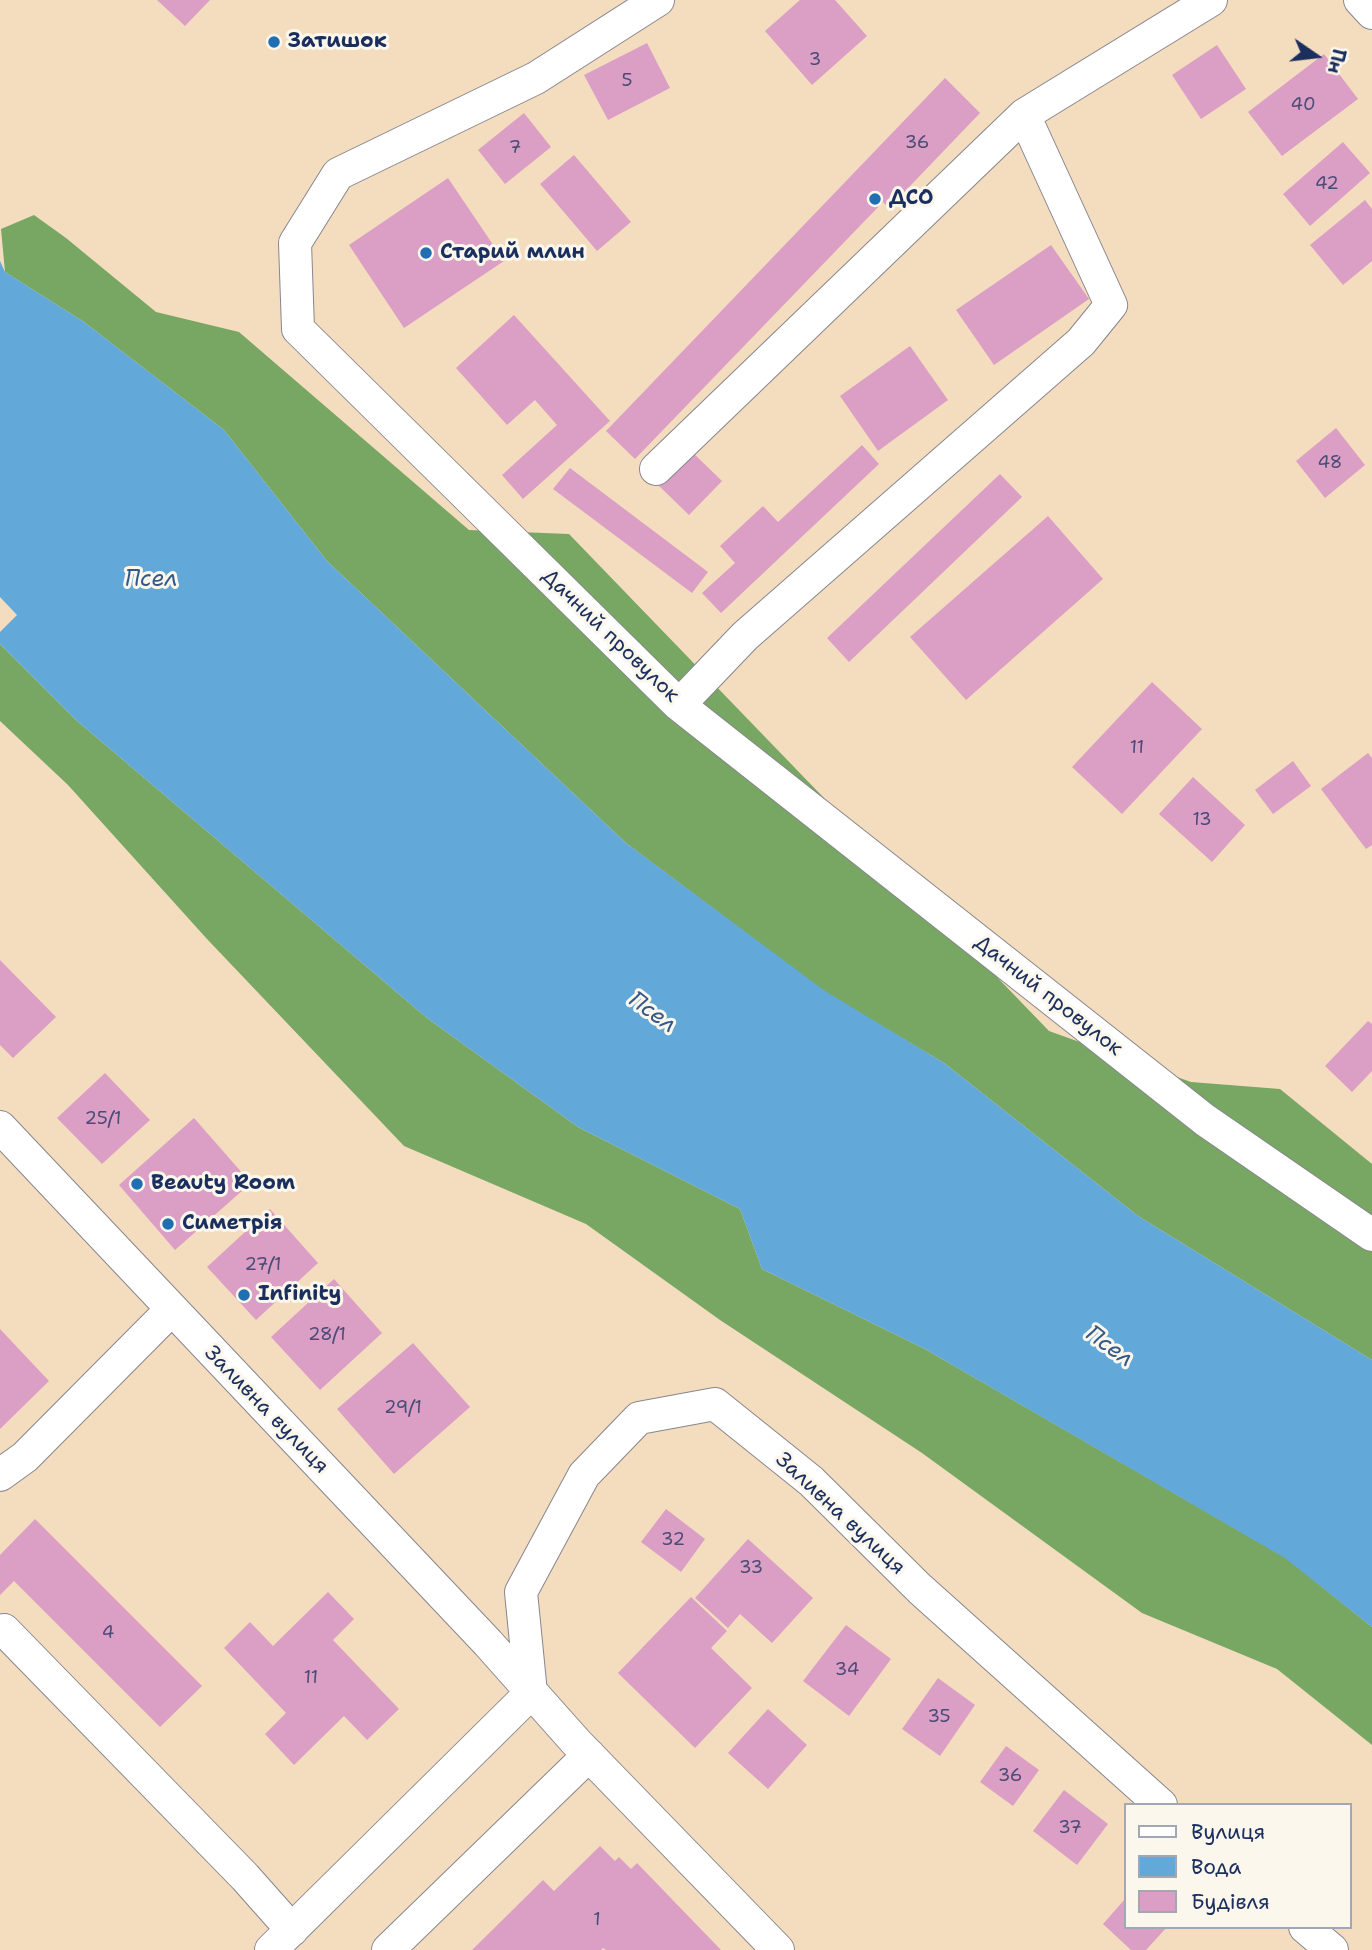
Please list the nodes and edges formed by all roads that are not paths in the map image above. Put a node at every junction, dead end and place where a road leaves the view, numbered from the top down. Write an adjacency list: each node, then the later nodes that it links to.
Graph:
1 (658, 0): 7 (street, Дачний провулок)
2 (1210, 0): 5 (street)
3 (1360, 0): 4 (street)
4 (1372, 13)
5 (1024, 115): 6 (street); 7 (street)
6 (656, 469)
7 (679, 705): 9 (street, Дачний провулок)
8 (0, 1127): 10 (street, Заливна вулиця)
9 (1372, 1234)
10 (171, 1310): 11 (street); 13 (street, Заливна вулиця)
11 (0, 1475)
12 (4, 1630): 17 (street)
13 (531, 1693): 14 (street, Заливна вулиця); 15 (street, Заливна вулиця); 17 (street)
14 (589, 1755): 18 (street); 19 (street, Заливна вулиця)
15 (1159, 1803)
16 (1307, 1929): 20 (street)
17 (277, 1945)
18 (388, 1950)
19 (778, 1950)
20 (1332, 1950)

